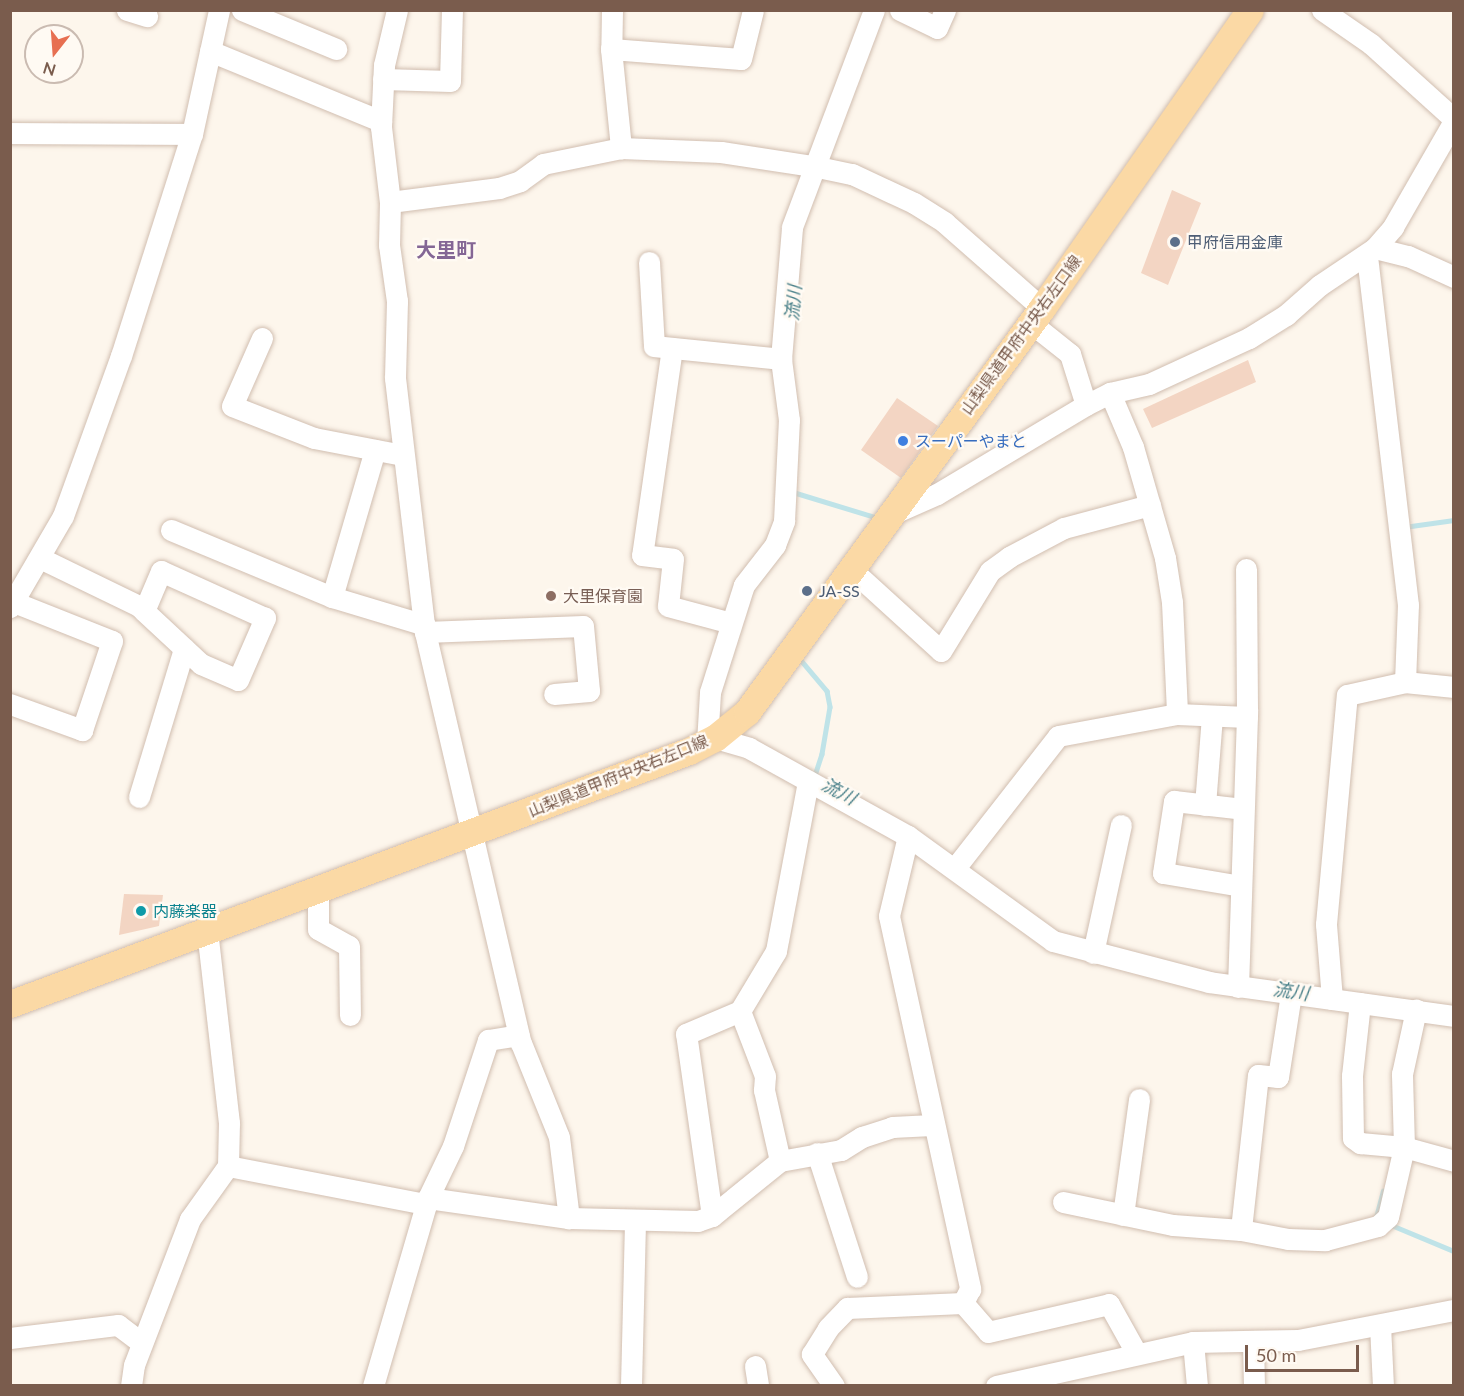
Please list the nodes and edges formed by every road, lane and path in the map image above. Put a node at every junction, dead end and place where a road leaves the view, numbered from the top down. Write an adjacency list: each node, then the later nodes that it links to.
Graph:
1 (219, 10): 14 (street)
2 (242, 10): 12 (street)
3 (397, 10): 15 (street)
4 (452, 10): 15 (street)
5 (612, 10): 13 (street)
6 (753, 10): 13 (street)
7 (873, 10): 21 (street)
8 (900, 10): 9 (street)
9 (945, 10)
10 (1250, 10): 26 (main road, 山梨県道甲府中央右左口線)
11 (1322, 10): 16 (street)
12 (336, 48)
13 (611, 49): 20 (street)
14 (210, 51): 17 (street); 19 (street)
15 (383, 79): 17 (street)
16 (1454, 120): 23 (street)
17 (381, 121): 22 (street)
18 (11, 134): 19 (street)
19 (192, 134): 37 (street)
20 (621, 148): 21 (street); 22 (street)
21 (813, 166): 26 (street); 29 (street)
22 (390, 202): 33 (street)
23 (1371, 253): 25 (street); 30 (street); 46 (street)
24 (649, 262): 28 (street)
25 (1454, 277)
26 (1036, 315): 31 (street); 35 (main road, 山梨県道甲府中央右左口線)
27 (262, 338): 32 (street)
28 (672, 348): 29 (street); 43 (street)
29 (781, 359): 43 (street)
30 (1110, 393): 31 (street); 34 (street)
31 (1086, 405): 35 (street)
32 (375, 450): 33 (street); 40 (street)
33 (402, 455): 44 (street)
34 (1149, 505): 39 (street); 50 (street)
35 (886, 523): 39 (main road, 山梨県道甲府中央右左口線)
36 (171, 530): 40 (street)
37 (42, 559): 41 (street); 42 (street)
38 (1246, 569): 52 (street)
39 (857, 574): 53 (main road, 山梨県道甲府中央右左口線)
40 (332, 597): 44 (street)
41 (12, 605): 49 (street)
42 (144, 611): 45 (street); 45 (street)
43 (731, 623): 53 (street)
44 (425, 628): 48 (street); 59 (street)
45 (184, 649): 55 (street)
46 (1404, 682): 47 (street); 68 (street)
47 (1454, 687)
48 (554, 694)
49 (10, 704)
50 (1177, 714): 51 (street); 61 (street)
51 (1212, 716): 52 (street); 56 (street)
52 (1247, 717): 57 (street)
53 (711, 740): 54 (street); 59 (main road, 山梨県道甲府中央右左口線)
54 (808, 781): 60 (street); 72 (street)
55 (139, 797)
56 (1205, 805): 57 (street); 62 (street)
57 (1244, 810): 62 (street)
58 (1121, 825): 65 (street)
59 (475, 832): 63 (main road, 山梨県道甲府中央右左口線); 75 (street)
60 (908, 836): 61 (street); 77 (street)
61 (955, 868): 65 (street)
62 (1240, 886): 66 (street)
63 (318, 887): 64 (main road, 山梨県道甲府中央右左口線); 73 (street)
64 (207, 930): 70 (main road, 山梨県道甲府中央右左口線); 82 (street)
65 (1093, 953): 66 (street)
66 (1238, 987): 67 (street)
67 (1291, 994): 68 (street); 89 (street)
68 (1332, 999): 69 (street)
69 (1360, 1003): 71 (street); 78 (street)
70 (10, 1004)
71 (1416, 1010): 74 (street); 78 (street)
72 (740, 1011): 80 (street); 86 (street)
73 (350, 1016)
74 (1454, 1016)
75 (519, 1035): 83 (street); 87 (street)
76 (1139, 1099): 85 (street)
77 (932, 1125): 79 (street); 91 (street)
78 (1404, 1147): 81 (street); 89 (street)
79 (817, 1153): 80 (street); 90 (street)
80 (780, 1161): 86 (street)
81 (1454, 1161)
82 (228, 1166): 83 (street); 95 (street)
83 (427, 1201): 87 (street); 100 (street)
84 (1063, 1202): 85 (street)
85 (1123, 1215): 89 (street)
86 (712, 1216): 88 (street)
87 (569, 1218): 88 (street)
88 (635, 1222): 101 (street)
89 (1241, 1230)
90 (857, 1277)
91 (963, 1303): 98 (street); 102 (street)
92 (1454, 1310): 93 (street)
93 (1380, 1325): 97 (street); 106 (street)
94 (10, 1338): 95 (street)
95 (142, 1342): 99 (street)
96 (1193, 1342): 97 (street); 98 (street); 104 (street)
97 (1253, 1342): 105 (street)
98 (1137, 1354): 103 (street)
99 (131, 1386)
100 (373, 1386)
101 (631, 1386)
102 (834, 1386)
103 (996, 1386)
104 (1197, 1386)
105 (1254, 1386)
106 (1383, 1386)

